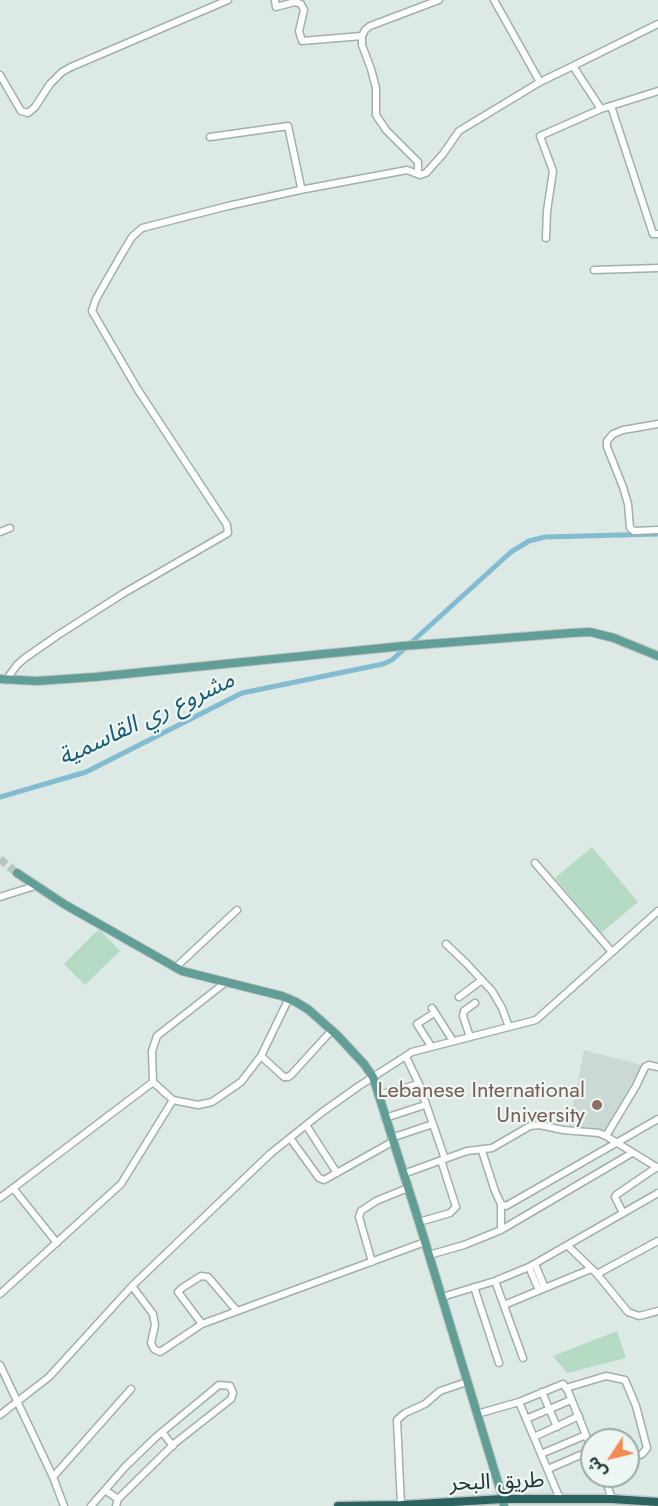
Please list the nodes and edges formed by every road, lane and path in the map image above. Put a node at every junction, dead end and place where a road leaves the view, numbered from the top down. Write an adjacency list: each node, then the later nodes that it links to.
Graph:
1 (228, 0): 8 (street)
2 (275, 0): 6 (street)
3 (439, 0): 6 (street)
4 (494, 0): 9 (street)
5 (658, 24): 7 (street)
6 (362, 36): 14 (street)
7 (573, 66): 9 (street); 12 (street)
8 (0, 75)
9 (540, 82): 14 (street)
10 (658, 91): 11 (street)
11 (611, 106): 12 (street); 16 (street)
12 (601, 109): 17 (street)
13 (210, 137): 15 (street)
14 (418, 174): 15 (street)
15 (300, 190): 25 (street)
16 (658, 234)
17 (546, 238)
18 (658, 268): 19 (street)
19 (594, 270)
20 (658, 424): 22 (street)
21 (10, 528): 23 (street)
22 (658, 530)
23 (0, 532)
24 (658, 656): 25 (main road)
25 (3, 679)
26 (535, 863): 33 (street)
27 (18, 873): 28 (main road)
28 (35, 886): 29 (street); 34 (main road)
29 (0, 897)
30 (237, 910): 34 (street)
31 (658, 911): 33 (street)
32 (446, 944): 35 (street)
33 (612, 952): 40 (street)
34 (175, 968): 36 (main road)
35 (482, 980): 37 (street); 40 (street)
36 (226, 982): 38 (main road); 49 (street)
37 (459, 997)
38 (289, 998): 41 (main road); 45 (street)
39 (475, 1003): 42 (street)
40 (509, 1027): 42 (street)
41 (332, 1030): 45 (street); 48 (main road)
42 (470, 1037): 43 (street)
43 (453, 1041): 44 (street); 44 (street)
44 (431, 1046): 46 (street)
45 (261, 1056): 52 (street)
46 (406, 1057): 48 (street); 50 (street)
47 (658, 1067): 58 (street)
48 (373, 1077): 51 (main road); 56 (street)
49 (153, 1082): 52 (street); 68 (street)
50 (419, 1084): 51 (street); 53 (street)
51 (378, 1095): 54 (main road)
52 (173, 1100): 78 (street)
53 (425, 1105): 54 (street); 57 (street)
54 (385, 1118): 60 (main road)
55 (658, 1119): 61 (street)
56 (306, 1125): 59 (street); 66 (street)
57 (433, 1125): 60 (street); 64 (street)
58 (606, 1136): 61 (street); 62 (street)
59 (290, 1138): 66 (street); 86 (street)
60 (392, 1140): 66 (street); 67 (main road)
61 (614, 1143): 63 (street); 72 (street)
62 (482, 1150): 64 (street); 72 (street)
63 (632, 1153): 65 (street); 75 (street)
64 (443, 1159): 67 (street); 74 (street)
65 (658, 1167): 73 (street)
66 (337, 1173)
67 (403, 1174): 69 (main road)
68 (13, 1188): 71 (street); 78 (street)
69 (408, 1188): 74 (main road); 81 (street)
70 (658, 1193): 73 (street)
71 (0, 1198)
72 (501, 1204): 75 (street)
73 (623, 1213): 79 (street)
74 (419, 1222): 77 (main road)
75 (501, 1230): 80 (street)
76 (658, 1241): 84 (street)
77 (425, 1242): 80 (main road); 81 (street)
78 (57, 1243): 89 (street)
79 (568, 1246): 82 (street); 83 (street)
80 (429, 1255): 90 (main road)
81 (372, 1262): 92 (street)
82 (532, 1266): 85 (street); 88 (street)
83 (591, 1269): 84 (street); 88 (street)
84 (597, 1274): 93 (street)
85 (495, 1281): 87 (street); 91 (street)
86 (132, 1286): 94 (street); 103 (street)
87 (474, 1287): 90 (street); 96 (street)
88 (542, 1289): 91 (street)
89 (0, 1294)
90 (442, 1298): 98 (main road)
91 (504, 1305): 95 (street)
92 (237, 1311): 94 (street); 94 (street)
93 (658, 1311)
94 (202, 1324)
95 (523, 1358)
96 (499, 1363)
97 (0, 1365): 103 (street)
98 (467, 1382): 106 (main road); 131 (street)
99 (566, 1388): 101 (street); 102 (street); 118 (street)
100 (131, 1389): 120 (street)
101 (542, 1392): 104 (street); 105 (street)
102 (571, 1400): 105 (street); 108 (street)
103 (18, 1401): 107 (street); 120 (street)
104 (519, 1402): 106 (street); 109 (street)
105 (550, 1409): 109 (street); 110 (street)
106 (477, 1414): 125 (main road)
107 (0, 1416)
108 (579, 1416): 110 (street); 111 (street)
109 (526, 1419): 113 (street)
110 (557, 1426): 113 (street)
111 (583, 1428)
112 (162, 1432): 115 (street); 115 (street); 122 (street)
113 (534, 1437): 116 (street)
114 (580, 1438): 116 (street)
115 (172, 1446): 127 (street)
116 (541, 1454): 119 (street)
117 (580, 1455): 119 (street)
118 (640, 1455)
119 (548, 1469): 123 (street)
120 (52, 1477): 128 (street)
121 (608, 1488): 124 (street)
122 (105, 1490): 127 (street); 129 (street)
123 (560, 1499): 124 (highway, طريق البحر); 125 (highway, طريق البحر)
124 (612, 1499): 126 (highway, طريق البحر)
125 (504, 1502): 131 (highway, طريق البحر)
126 (658, 1502)
127 (117, 1503)
128 (64, 1506)
129 (91, 1506)
130 (338, 1506): 131 (highway, طريق البحر)
131 (401, 1506)

